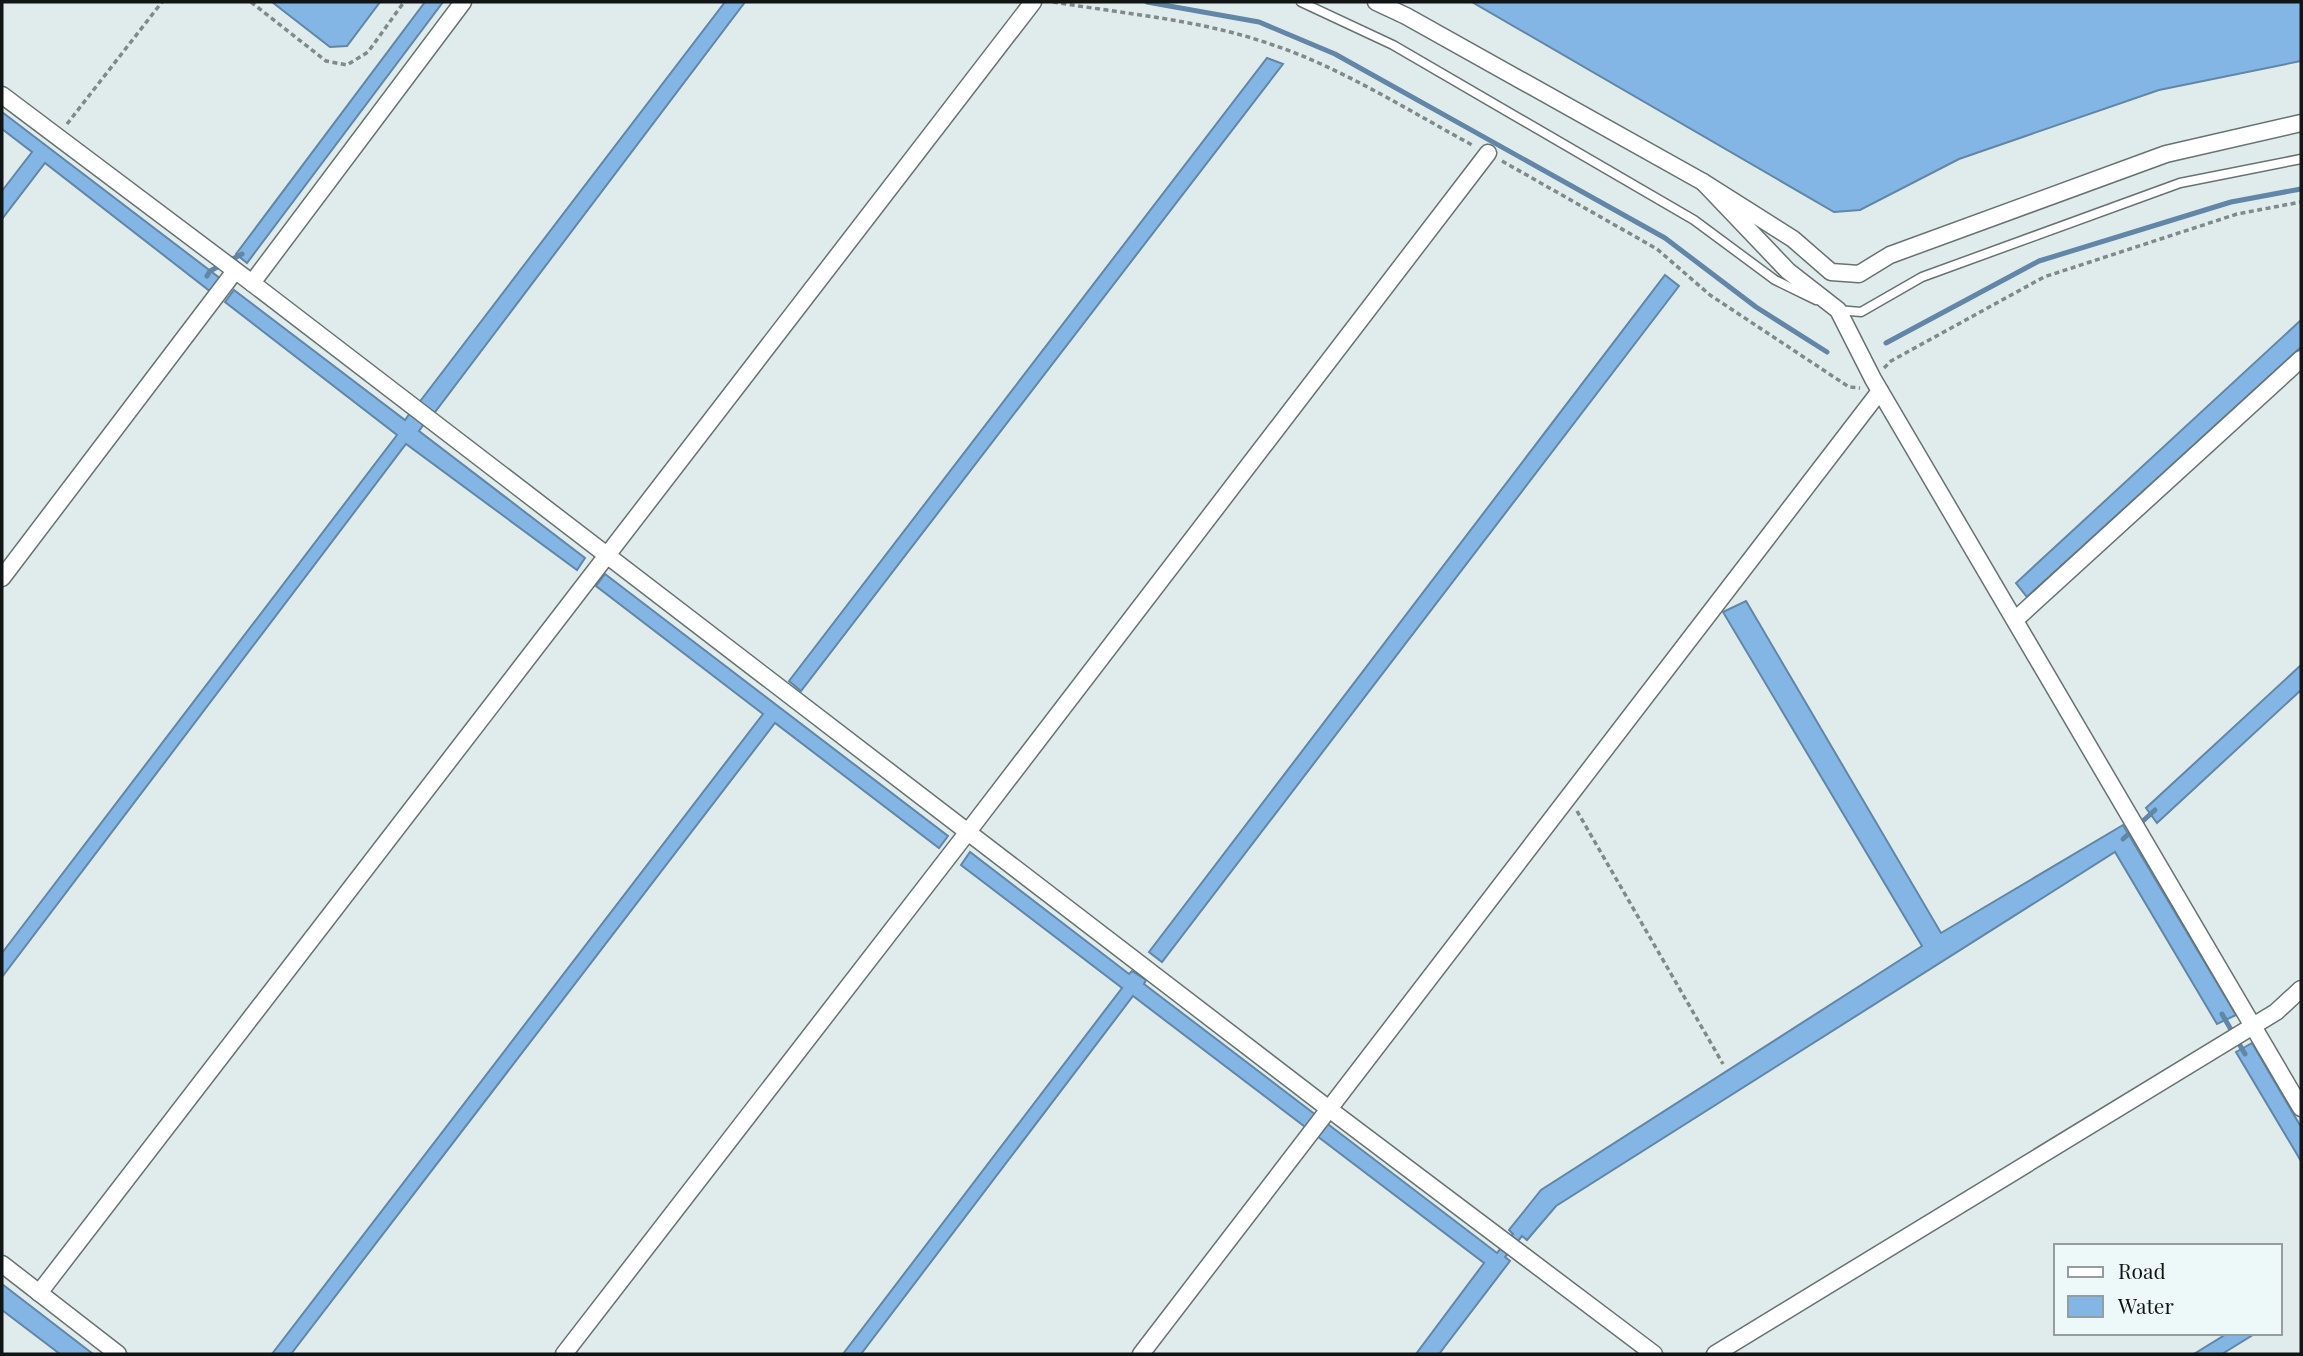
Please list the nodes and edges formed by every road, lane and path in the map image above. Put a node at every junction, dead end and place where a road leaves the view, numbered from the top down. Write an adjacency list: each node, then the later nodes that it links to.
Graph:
1 (162, 2): 10 (path)
2 (251, 2): 3 (path)
3 (404, 2)
4 (463, 2): 16 (street)
5 (1033, 2): 20 (street)
6 (1301, 2): 17 (lane)
7 (1376, 2): 13 (street)
8 (2, 95): 10 (street)
9 (2301, 123): 13 (street)
10 (57, 137): 15 (street)
11 (1488, 153): 24 (street)
12 (2301, 159): 17 (lane)
13 (1703, 182): 17 (street)
14 (2301, 202): 19 (path)
15 (225, 275): 16 (street); 21 (street)
16 (252, 283): 20 (street)
17 (1838, 310): 19 (street)
18 (2301, 359): 22 (street)
19 (1876, 385): 22 (street); 23 (street)
20 (606, 554): 24 (street); 31 (street)
21 (2, 578)
22 (2015, 620): 26 (street)
23 (1569, 797): 27 (path); 29 (street)
24 (967, 833): 29 (street); 33 (street)
25 (2301, 989): 26 (street)
26 (2241, 1034): 28 (street); 36 (street)
27 (1723, 1063)
28 (2301, 1108)
29 (1329, 1110): 34 (street); 35 (street)
30 (2, 1264): 31 (street)
31 (39, 1293): 32 (street)
32 (118, 1354)
33 (564, 1354)
34 (1141, 1354)
35 (1654, 1354)
36 (1715, 1354)

